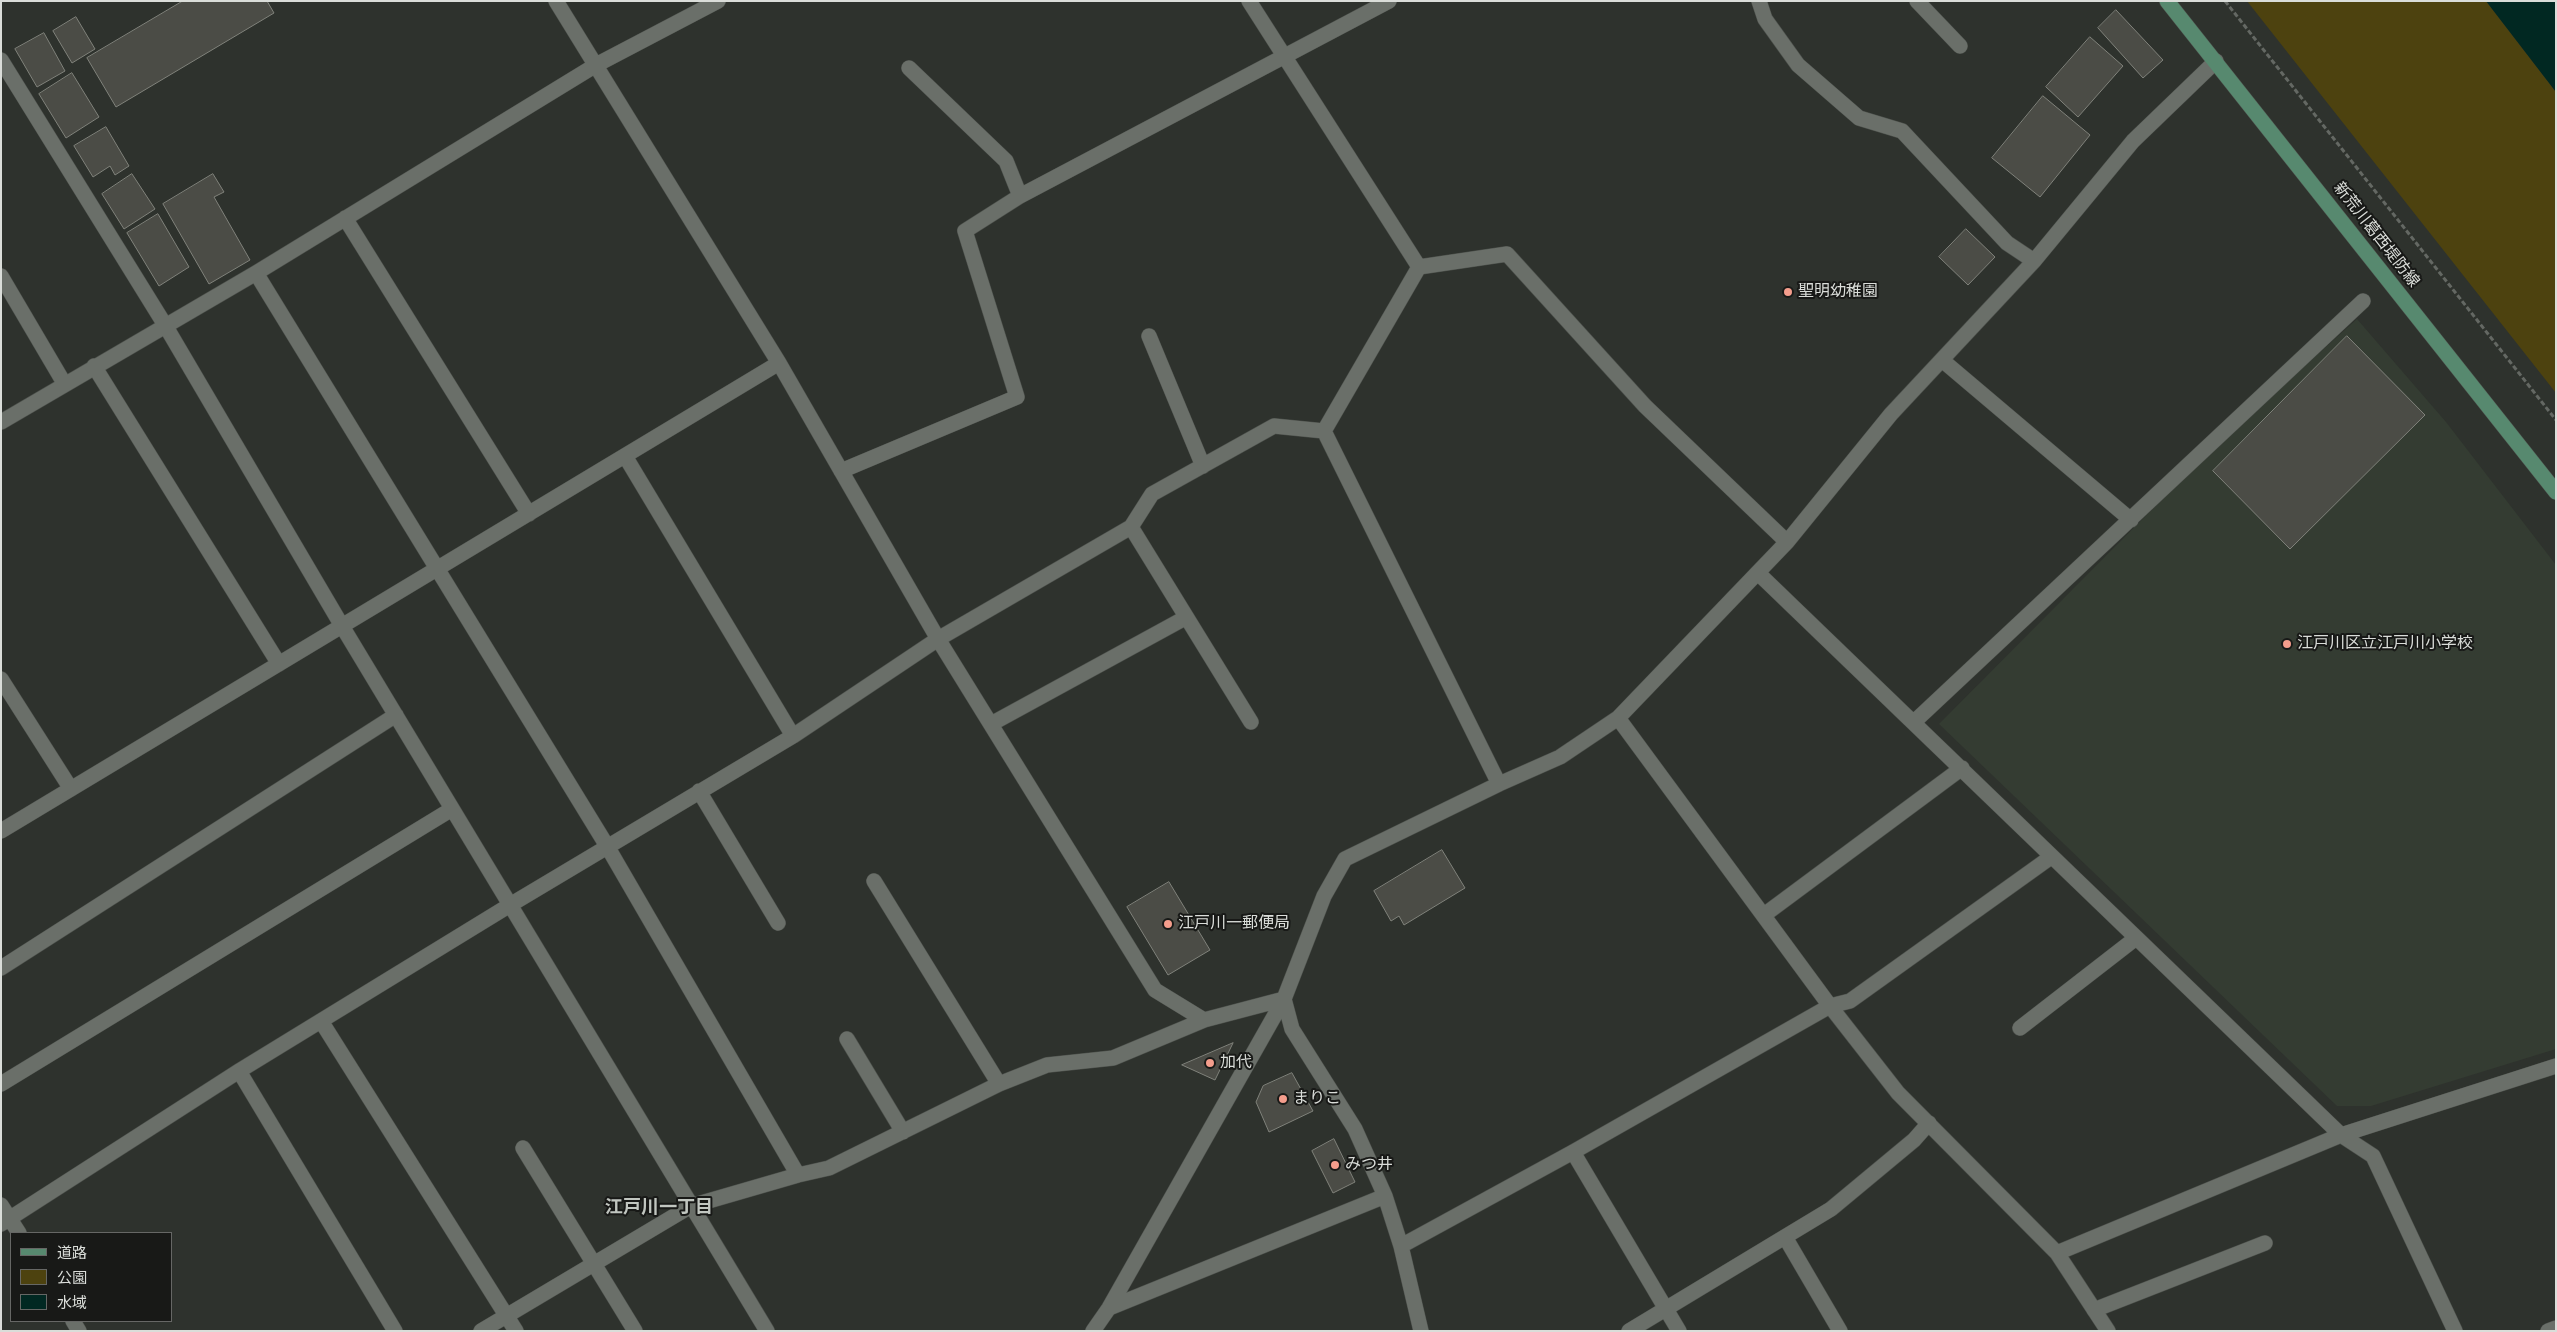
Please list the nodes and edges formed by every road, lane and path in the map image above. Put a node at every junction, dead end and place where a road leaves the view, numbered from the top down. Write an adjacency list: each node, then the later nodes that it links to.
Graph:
1 (556, 1): 13 (street)
2 (718, 1): 13 (street)
3 (1249, 1): 10 (street)
4 (1389, 1): 10 (street)
5 (1759, 1): 17 (street)
6 (1918, 1): 9 (street)
7 (2167, 1): 12 (main road, 新荒川葛西堤防線)
8 (2225, 1): 28 (path)
9 (1960, 46)
10 (1285, 56): 15 (street); 18 (street)
11 (1, 60): 22 (street)
12 (2216, 61): 17 (street); 34 (main road, 新荒川葛西堤防線)
13 (596, 65): 16 (street); 25 (street)
14 (909, 68): 15 (street)
15 (1020, 196): 33 (street)
16 (345, 218): 19 (street); 35 (street)
17 (2034, 261): 24 (street)
18 (1418, 267): 30 (street); 38 (street)
19 (256, 273): 22 (street); 39 (street)
20 (1, 276): 27 (street)
21 (2363, 301): 36 (street)
22 (165, 324): 26 (street); 42 (street)
23 (1150, 336): 32 (street)
24 (1942, 360): 36 (street); 38 (street)
25 (779, 363): 31 (street); 33 (street)
26 (94, 366): 27 (street); 44 (street)
27 (64, 383): 29 (street)
28 (2556, 420)
29 (1, 422)
30 (1324, 431): 32 (street); 53 (street)
31 (625, 456): 35 (street); 51 (street)
32 (1203, 466): 37 (street)
33 (841, 471): 43 (street)
34 (2556, 492)
35 (529, 514): 39 (street)
36 (2131, 520): 49 (street)
37 (1131, 527): 41 (street); 43 (street)
38 (1787, 542): 40 (street)
39 (438, 569): 42 (street); 58 (street)
40 (1758, 573): 47 (street); 49 (street)
41 (1185, 618): 48 (street); 50 (street)
42 (342, 626): 44 (street); 46 (street)
43 (938, 639): 50 (street); 51 (street)
44 (279, 664): 54 (street)
45 (1, 679): 54 (street)
46 (396, 716): 56 (street); 65 (street)
47 (1618, 718): 53 (street); 62 (street)
48 (1251, 722)
49 (1914, 722): 52 (street)
50 (991, 724): 68 (street)
51 (793, 736): 55 (street)
52 (1962, 768): 59 (street); 62 (street)
53 (1499, 784): 66 (street)
54 (71, 789): 57 (street)
55 (699, 791): 58 (street); 63 (street)
56 (452, 809): 61 (street); 74 (street)
57 (1, 831)
58 (607, 846): 61 (street); 81 (street)
59 (2051, 857): 64 (street); 67 (street)
60 (874, 881): 75 (street)
61 (510, 905): 69 (street); 84 (street)
62 (1764, 914): 67 (street)
63 (778, 923)
64 (2136, 938): 70 (street); 78 (street)
65 (1, 968)
66 (1284, 999): 68 (street); 82 (street); 92 (street)
67 (1830, 1006): 76 (street); 80 (street)
68 (1204, 1020): 75 (street)
69 (322, 1021): 73 (street); 95 (street)
70 (2020, 1028)
71 (846, 1039): 77 (street)
72 (2556, 1066): 78 (street)
73 (239, 1071): 85 (street); 97 (street)
74 (1, 1084)
75 (999, 1084): 77 (street)
76 (1929, 1123): 87 (street); 90 (street)
77 (903, 1132): 81 (street)
78 (2341, 1135): 90 (street); 108 (street)
79 (523, 1148): 91 (street)
80 (1573, 1152): 89 (street); 93 (street)
81 (798, 1174): 84 (street)
82 (1385, 1196): 89 (street); 92 (street)
83 (1, 1205): 85 (street)
84 (691, 1206): 91 (street); 101 (street)
85 (6, 1221): 86 (street)
86 (18, 1232)
87 (1785, 1237): 93 (street); 106 (street)
88 (2265, 1244): 94 (street)
89 (1401, 1246): 103 (street)
90 (2057, 1253): 94 (street)
91 (593, 1264): 95 (street); 100 (street)
92 (1109, 1308): 102 (street)
93 (1666, 1308): 104 (street); 105 (street)
94 (2094, 1310): 107 (street)
95 (507, 1315): 98 (street); 99 (street)
96 (2556, 1328): 109 (street)
97 (395, 1331)
98 (480, 1331)
99 (516, 1331)
100 (635, 1331)
101 (767, 1331)
102 (1093, 1331)
103 (1421, 1331)
104 (1629, 1331)
105 (1679, 1331)
106 (1840, 1331)
107 (2108, 1331)
108 (2455, 1331)
109 (2548, 1331)

